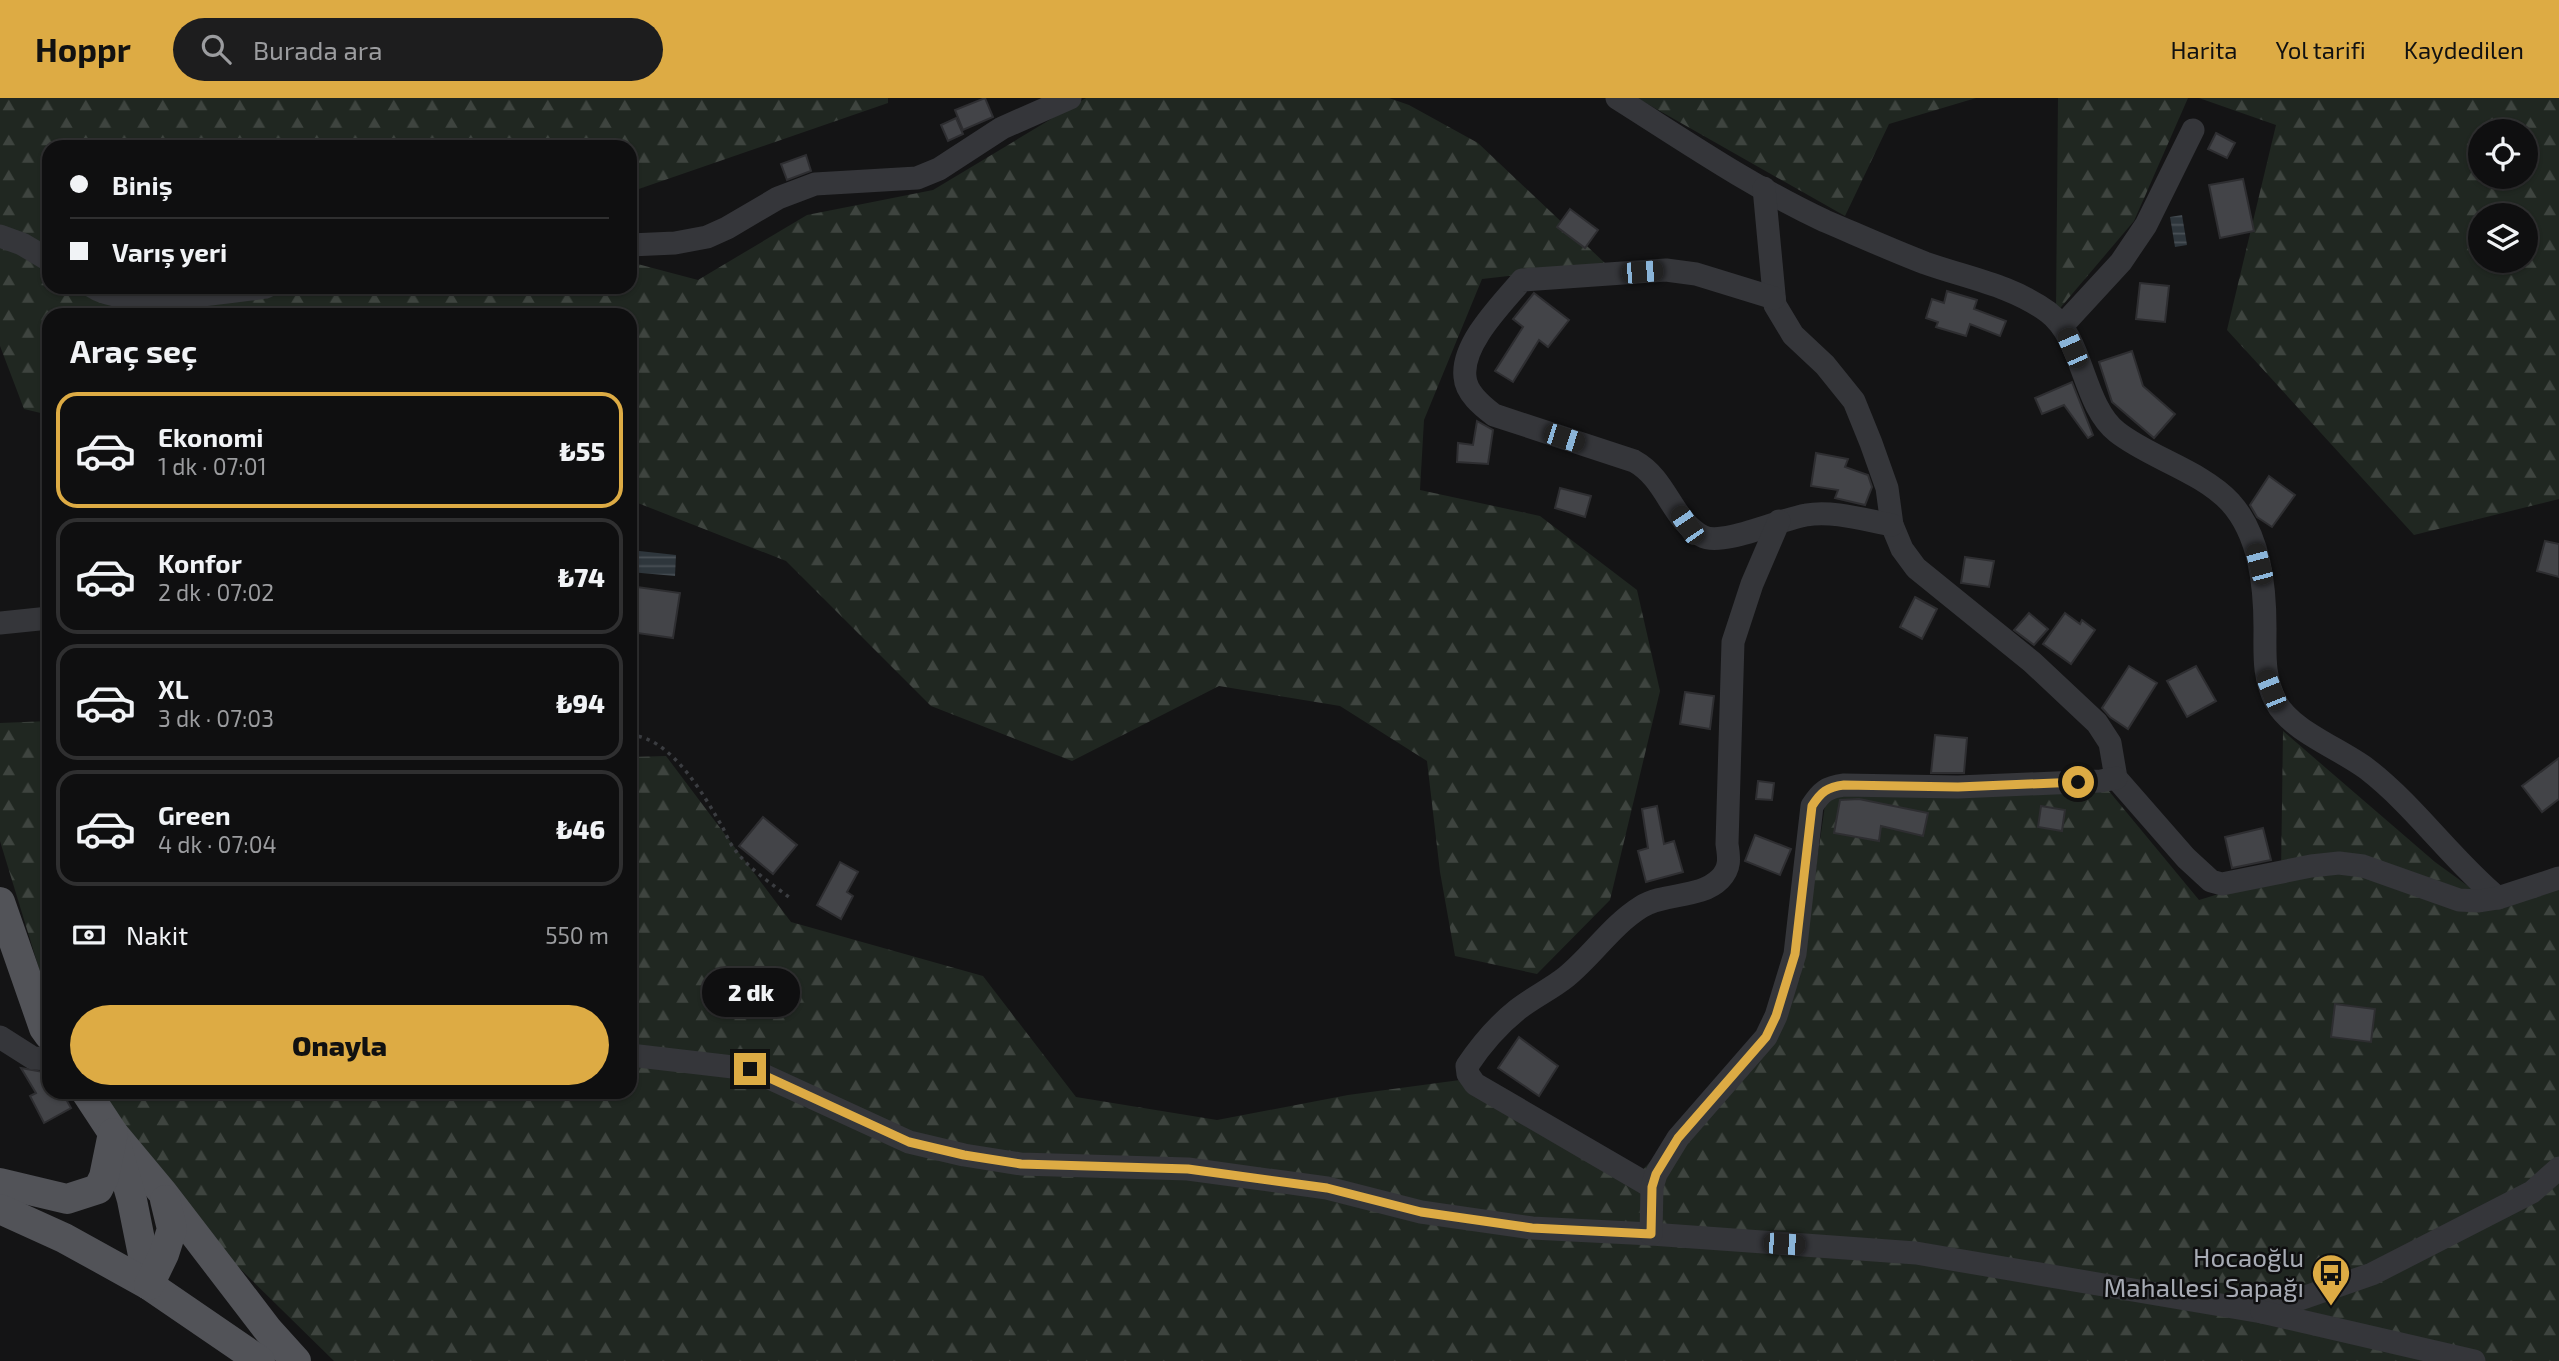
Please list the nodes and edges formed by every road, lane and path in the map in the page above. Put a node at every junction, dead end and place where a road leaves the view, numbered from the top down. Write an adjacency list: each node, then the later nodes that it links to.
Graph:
1 (1070, 98): 6 (street)
2 (1617, 98): 4 (street)
3 (2193, 130): 11 (street)
4 (1765, 188): 10 (street); 11 (street)
5 (0, 236): 7 (street)
6 (637, 244)
7 (42, 256)
8 (114, 294): 9 (street)
9 (200, 294)
10 (1774, 298): 12 (street); 13 (street)
11 (2062, 326): 20 (street)
12 (1779, 521): 13 (street); 30 (street)
13 (1892, 524): 17 (street)
14 (42, 619): 15 (street)
15 (0, 623)
16 (637, 736): 19 (path)
17 (2116, 778): 20 (street); 30 (street)
18 (2559, 877): 20 (street)
19 (790, 898)
20 (2498, 898)
21 (0, 902): 22 (main road)
22 (42, 1020)
23 (0, 1037): 25 (street)
24 (637, 1056): 33 (street)
25 (42, 1059)
26 (91, 1099): 27 (main road)
27 (113, 1133): 29 (main road); 31 (main road); 34 (main road)
28 (2559, 1168): 35 (street)
29 (0, 1183)
30 (1652, 1187): 33 (street)
31 (163, 1193): 34 (main road); 37 (main road)
32 (0, 1209): 34 (main road)
33 (1651, 1234): 35 (street)
34 (149, 1285): 36 (main road)
35 (2262, 1312): 38 (street)
36 (260, 1361)
37 (296, 1361)
38 (2474, 1361)

